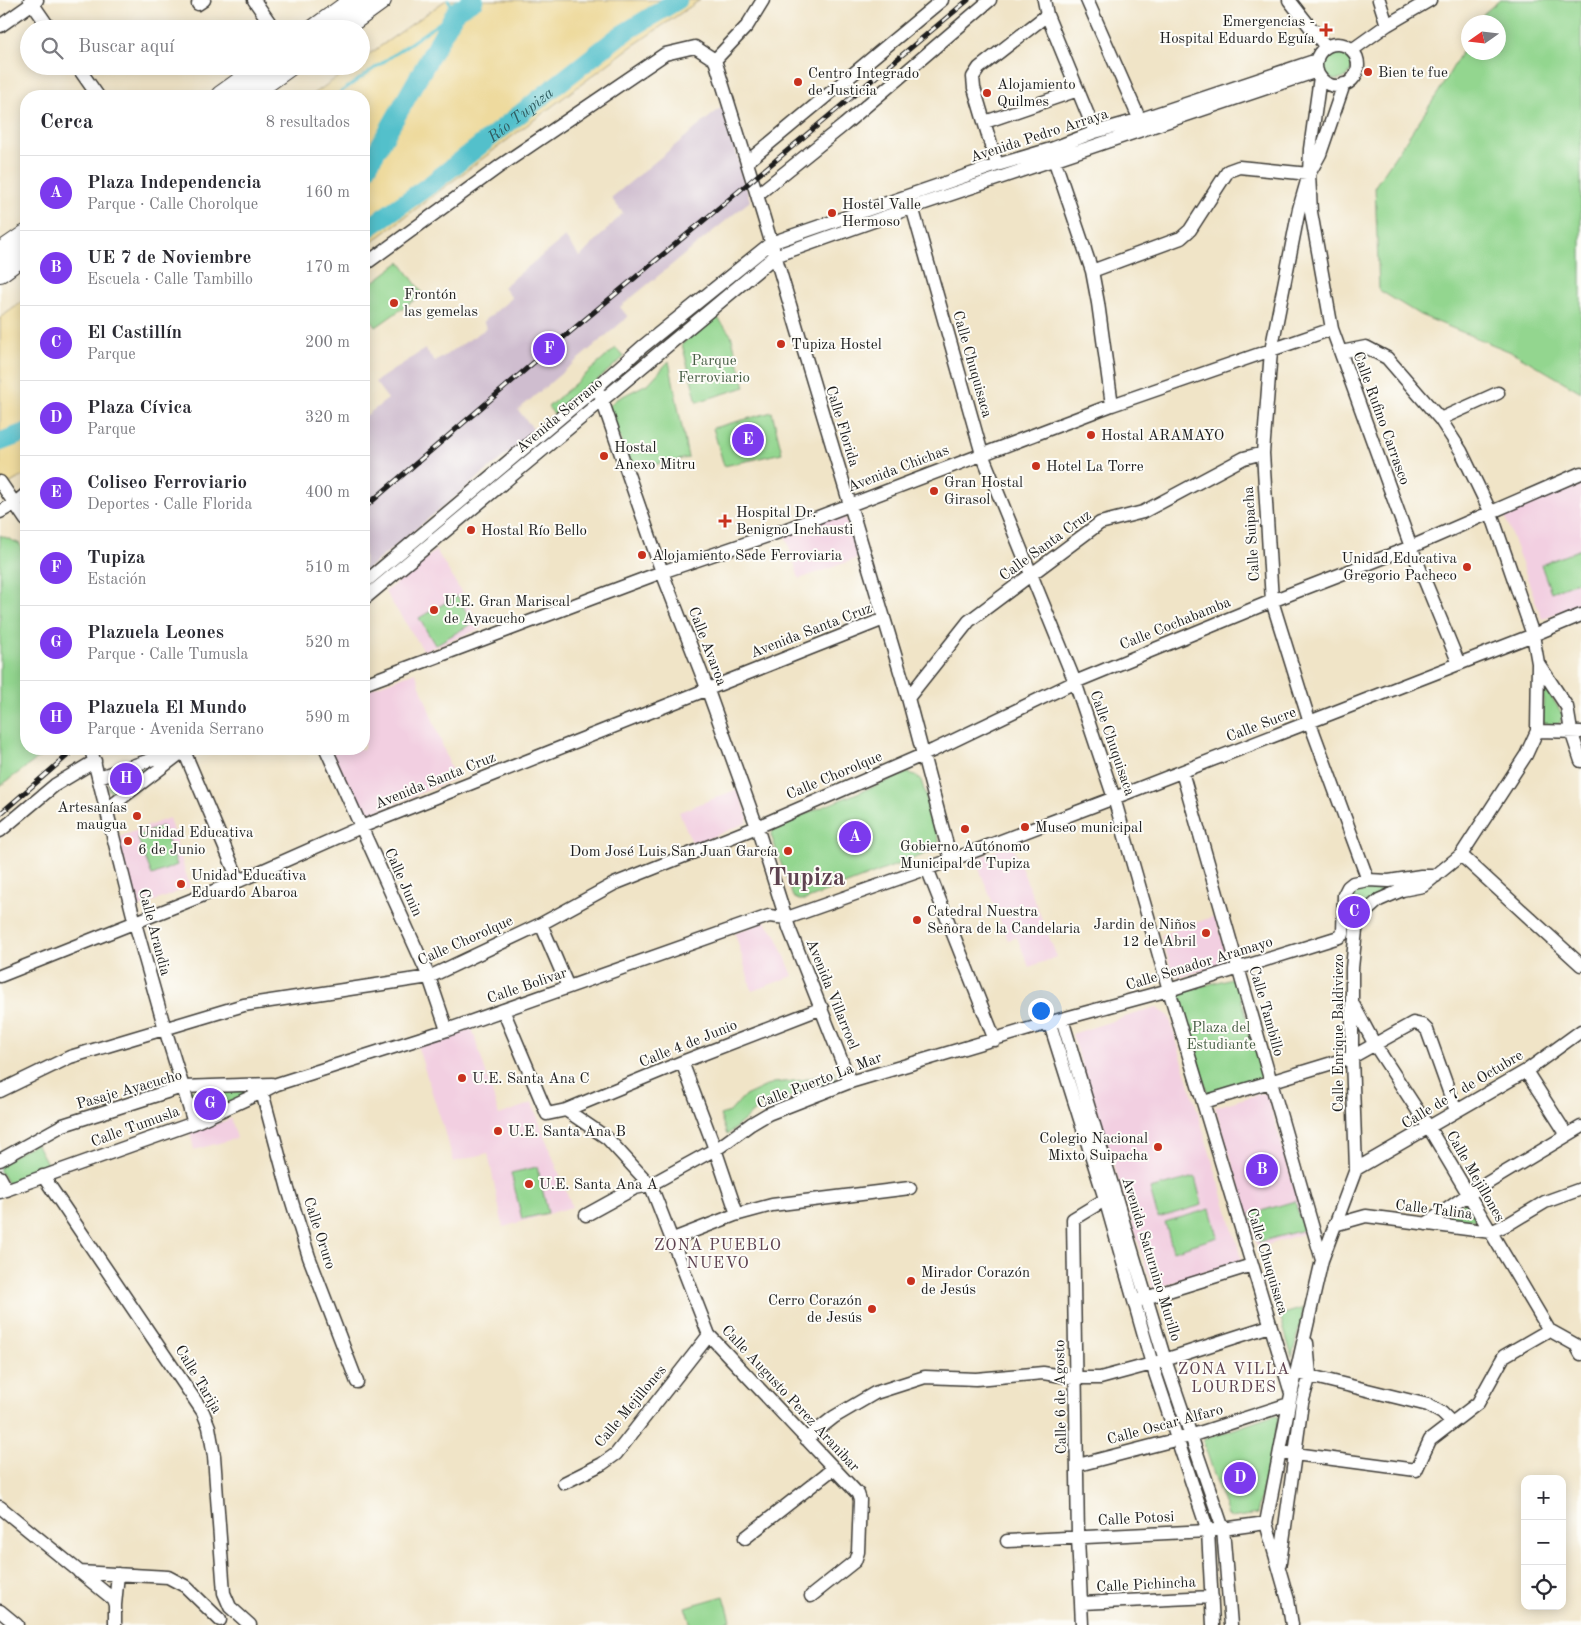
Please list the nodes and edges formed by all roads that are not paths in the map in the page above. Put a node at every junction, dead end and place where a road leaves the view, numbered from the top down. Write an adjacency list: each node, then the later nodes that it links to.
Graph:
1 (254, 0): 15 (street)
2 (355, 0): 16 (highway)
3 (381, 0): 17 (highway)
4 (763, 0): 22 (street)
5 (942, 0): 36 (street)
6 (990, 0): 39 (street)
7 (1044, 0): 13 (street)
8 (1087, 0): 33 (street)
9 (1289, 0): 20 (street)
10 (1379, 0): 18 (street)
11 (1430, 0): 18 (street)
12 (33, 1): 14 (street); 19 (street)
13 (1047, 15): 31 (street); 32 (street)
14 (45, 20)
15 (268, 20)
16 (327, 20)
17 (353, 20)
18 (1387, 25): 21 (street)
19 (0, 26)
20 (1326, 47): 21 (street); 23 (street)
21 (1352, 50): 27 (street)
22 (715, 60): 36 (street, Calle Florida); 46 (street)
23 (1318, 69): 27 (street); 33 (street, Avenida Pedro Arraya); 38 (street, Calle Suipacha)
24 (83, 75): 28 (street)
25 (250, 75): 29 (highway)
26 (276, 75): 30 (highway)
27 (1344, 84): 38 (street, Calle Suipacha)
28 (94, 90)
29 (229, 90)
30 (255, 90)
31 (1078, 90): 32 (street); 34 (street)
32 (985, 122): 37 (street)
33 (1142, 124): 34 (street, Avenida Pedro Arraya); 35 (street, Avenida Pedro Arraya)
34 (1095, 132): 35 (street, Avenida Pedro Arraya)
35 (1052, 155): 37 (street, Avenida Pedro Arraya); 40 (street, Avenida Pedro Arraya); 47 (street)
36 (747, 162): 39 (street, Calle Florida)
37 (997, 165): 40 (street, Avenida Pedro Arraya)
38 (1309, 174): 47 (street); 49 (street, Calle Rufino Carrasco); 50 (street, Calle Suipacha)
39 (757, 195): 42 (street, Calle Florida)
40 (911, 202): 42 (street, Avenida Pedro Arraya); 44 (street, Avenida Pedro Arraya); 57 (street, Calle Chuquisaca)
41 (20, 239): 43 (highway)
42 (771, 243): 44 (street, Calle Florida); 52 (street, Avenida Serrano)
43 (0, 253)
44 (776, 256): 52 (street, Avenida Serrano); 62 (street, Calle Florida)
45 (20, 257): 48 (highway)
46 (370, 261)
47 (1092, 271): 54 (street)
48 (0, 272)
49 (1332, 329): 50 (street, Avenida Chichas); 51 (street, Calle Rufino Carrasco)
50 (1272, 351): 54 (street, Avenida Chichas); 56 (street, Calle Suipacha)
51 (1341, 352): 55 (street, Calle Enrique Baldiviezo); 66 (street, Calle Rufino Carrasco)
52 (600, 393): 67 (street, Calle Avaroa); 69 (street, Avenida Serrano); 70 (street, Avenida Serrano)
53 (1498, 394): 55 (street)
54 (1112, 405): 57 (street, Avenida Chichas)
55 (1440, 419): 65 (street, Calle Enrique Baldiviezo)
56 (1263, 453): 68 (street, Calle Santa Cruz); 71 (street, Calle Suipacha)
57 (982, 454): 62 (street, Avenida Chichas); 68 (street, Calle Chuquisaca)
58 (1581, 473): 65 (street, Calle Cochabamba)
59 (2, 485): 61 (street)
60 (20, 499): 61 (street)
61 (14, 504): 63 (street); 64 (street)
62 (850, 504): 67 (street, Avenida Chichas); 73 (street, Calle Florida)
63 (0, 512)
64 (20, 512)
65 (1491, 513): 66 (street, Calle Cochabamba); 74 (street, Calle Enrique Baldiviezo)
66 (1411, 547): 71 (street, Calle Cochabamba); 76 (street, Calle Rufino Carrasco)
67 (662, 572): 77 (street, Avenida Chichas); 79 (street, Calle Avaroa)
68 (1031, 574): 78 (street, Calle Chuquisaca); 80 (street, Calle Santa Cruz)
69 (370, 578)
70 (370, 594)
71 (1272, 601): 78 (street, Calle Cochabamba); 81 (street, Calle Suipacha)
72 (1581, 615): 74 (street, Calle Sucre)
73 (884, 619): 79 (street, Avenida Santa Cruz); 80 (street, Calle Florida)
74 (1533, 635): 75 (street, Calle Enrique Baldiviezo); 76 (street, Calle Sucre)
75 (1538, 663): 82 (street, Calle Enrique Baldiviezo); 83 (street)
76 (1459, 664): 81 (street, Calle Sucre)
77 (370, 682)
78 (1075, 682): 89 (street, Calle Cochabamba); 93 (street, Calle Chuquisaca)
79 (707, 688): 95 (street, Calle Avaroa); 96 (street, Avenida Santa Cruz)
80 (908, 698): 89 (street, Calle Florida)
81 (1310, 722): 91 (street, Calle Sucre); 102 (street, Calle Suipacha)
82 (1537, 731): 83 (street); 98 (street, Calle Enrique Baldiviezo)
83 (1576, 731): 90 (street)
84 (93, 755): 92 (street, Calle Arandia); 97 (street)
85 (163, 755): 92 (street)
86 (177, 755): 94 (street)
87 (188, 755): 103 (street)
88 (329, 755): 96 (street, Calle Junin)
89 (923, 755): 95 (street, Calle Chorolque); 99 (street, Calle Florida)
90 (1581, 761)
91 (1182, 772): 93 (street, Calle Sucre); 108 (street, Calle Tambillo)
92 (99, 777): 94 (street, Calle Arandia)
93 (1114, 798): 99 (street, Calle Sucre); 112 (street, Calle Chuquisaca)
94 (106, 810): 105 (street, Calle Arandia)
95 (757, 826): 104 (street, Calle Avaroa); 106 (street, Calle Chorolque)
96 (361, 827): 103 (street, Avenida Santa Cruz); 110 (street, Calle Junin)
97 (0, 831)
98 (1461, 855): 101 (street, Calle Enrique Baldiviezo); 107 (street)
99 (951, 860): 100 (street, Calle Sucre)
100 (927, 868): 104 (street, Calle Bolivar); 121 (street)
101 (1436, 876): 102 (street); 113 (street, Calle Enrique Baldiviezo)
102 (1368, 880): 108 (street, Calle Senador Aramayo)
103 (240, 881): 105 (street, Avenida Santa Cruz)
104 (787, 918): 111 (street, Calle Bolivar); 114 (street, Avenida Villarroel)
105 (135, 923): 109 (street, Avenida Santa Cruz); 118 (street, Calle Arandia)
106 (541, 924): 110 (street, Calle Chorolque); 111 (street)
107 (1581, 965)
108 (1238, 968): 112 (street, Calle Senador Aramayo); 127 (street, Calle Tambillo)
109 (0, 976)
110 (429, 977): 118 (street, Calle Chorolque); 119 (street, Calle Junin)
111 (568, 987): 115 (street, Calle Bolivar)
112 (1169, 990): 116 (street, Calle Senador Aramayo); 132 (street, Calle Chuquisaca)
113 (1352, 1004): 122 (street, Calle Mejillones); 123 (street, Calle Enrique Baldiviezo)
114 (822, 1008): 124 (street, Calle 4 de Junio); 126 (street, Avenida Villarroel)
115 (503, 1010): 119 (street, Calle Bolivar); 133 (street)
116 (1062, 1019): 117 (street, Calle Senador Aramayo); 149 (street, Avenida Saturnino Murillo)
117 (1050, 1024): 121 (street, Calle Senador Aramayo); 149 (street, Avenida Saturnino Murillo)
118 (165, 1029): 129 (street, Calle Arandia); 130 (street, Calle Chorolque)
119 (447, 1030): 128 (street, Calle Bolivar)
120 (1581, 1031): 125 (street, Calle de 7 de Octubre)
121 (995, 1040): 126 (street, Calle Puerto La Mar)
122 (1375, 1045): 123 (street); 134 (street); 137 (street, Calle Mejillones)
123 (1352, 1057): 127 (street); 141 (street, Calle Enrique Baldiviezo)
124 (682, 1062): 133 (street, Calle 4 de Junio); 139 (street)
125 (1526, 1071): 134 (street, Calle de 7 de Octubre); 138 (street)
126 (850, 1082): 139 (street, Calle Puerto La Mar)
127 (1270, 1082): 132 (street); 156 (street, Calle Tambillo)
128 (277, 1084): 129 (street, Pasaje Ayacucho); 131 (street, Calle Tumusla)
129 (182, 1087): 135 (street, Calle Arandia); 140 (street, Pasaje Ayacucho)
130 (0, 1091)
131 (262, 1092): 135 (street, Calle Tumusla); 169 (street, Calle Oruro)
132 (1204, 1102): 157 (street, Calle Chuquisaca)
133 (566, 1110): 144 (street, Calle Augusto Perez Aranibar)
134 (1456, 1111): 137 (street, Calle de 7 de Octubre)
135 (194, 1123): 142 (street, Calle Tumusla)
136 (1581, 1127): 138 (street)
137 (1430, 1128): 141 (street, Calle de 7 de Octubre); 148 (street, Calle Mejillones)
138 (1567, 1135): 148 (street)
139 (715, 1149): 144 (street, Calle Puerto La Mar); 150 (street)
140 (0, 1160)
141 (1356, 1169): 153 (street, Calle Enrique Baldiviezo)
142 (43, 1176): 147 (street, Calle Tumusla); 189 (street, Calle Tarija)
143 (0, 1177): 147 (street)
144 (650, 1185): 151 (street, Calle Puerto La Mar); 155 (street, Calle Augusto Perez Aranibar)
145 (910, 1188): 150 (street)
146 (1581, 1189): 154 (street, Calle Talina)
147 (4, 1191)
148 (1469, 1194): 152 (street); 154 (street, Calle Mejillones)
149 (1110, 1196): 158 (street, Avenida Saturnino Murillo); 168 (street, Calle 6 de Agosto)
150 (737, 1214): 155 (street)
151 (586, 1215)
152 (1426, 1224): 153 (street, Calle Talina); 154 (street, Calle Talina)
153 (1334, 1225): 156 (street, Calle Enrique Baldiviezo)
154 (1491, 1232): 160 (street, Calle Mejillones)
155 (673, 1239): 162 (street, Calle Augusto Perez Aranibar)
156 (1322, 1260): 161 (street, Calle Enrique Baldiviezo)
157 (1252, 1265): 158 (street); 159 (street, Calle Chuquisaca)
158 (1140, 1299): 164 (street, Avenida Saturnino Murillo); 165 (street, Avenida Saturnino Murillo)
159 (1270, 1326): 164 (street); 170 (street, Calle Chuquisaca)
160 (1549, 1330): 163 (street); 171 (street)
161 (1306, 1331): 166 (street, Calle Enrique Baldiviezo); 167 (street)
162 (709, 1335): 173 (street, Calle Augusto Perez Aranibar); 178 (street, Calle Mejillones)
163 (1581, 1354)
164 (1166, 1360): 165 (street); 172 (street, Avenida Saturnino Murillo)
165 (1152, 1364): 168 (street); 172 (street, Avenida Saturnino Murillo)
166 (1296, 1372): 167 (street); 170 (street, Calle Enrique Baldiviezo)
167 (1310, 1375): 171 (street); 175 (street)
168 (1075, 1378): 173 (street); 176 (street, Calle 6 de Agosto)
169 (357, 1382)
170 (1290, 1400): 172 (street, Calle Oscar Alfaro); 174 (street, Calle Enrique Baldiviezo)
171 (1452, 1424): 175 (street)
172 (1184, 1437): 176 (street, Calle Oscar Alfaro); 181 (street, Avenida Saturnino Murillo); 182 (street, Avenida Saturnino Murillo)
173 (806, 1439): 177 (street, Calle Augusto Perez Aranibar)
174 (1280, 1452): 175 (street); 180 (street, Calle Enrique Baldiviezo)
175 (1296, 1454): 186 (street)
176 (1078, 1464): 183 (street, Calle 6 de Agosto)
177 (834, 1468): 184 (street); 190 (street, Calle Augusto Perez Aranibar)
178 (564, 1483)
179 (0, 1508): 187 (street)
180 (1266, 1524): 181 (street, Calle Potosi); 186 (street, Calle Enrique Baldiviezo)
181 (1223, 1529): 182 (street, Calle Potosi); 201 (street, Avenida Saturnino Murillo)
182 (1208, 1531): 183 (street, Calle Potosi); 191 (street, Avenida Saturnino Murillo)
183 (1078, 1537): 185 (street, Calle Potosi); 192 (street, Calle 6 de Agosto)
184 (745, 1538)
185 (1007, 1541)
186 (1279, 1568): 202 (street, Calle Enrique Baldiviezo)
187 (79, 1572): 188 (street); 193 (street)
188 (118, 1574): 193 (street); 195 (street)
189 (224, 1593): 195 (street); 198 (street, Calle Tarija)
190 (811, 1596)
191 (1212, 1597): 192 (street, Calle Pichincha); 200 (street, Avenida Saturnino Murillo)
192 (1082, 1603): 199 (street, Calle 6 de Agosto)
193 (115, 1605): 197 (street)
194 (0, 1611): 196 (street)
195 (220, 1622)
196 (17, 1625)
197 (115, 1625)
198 (250, 1625)
199 (1082, 1625)
200 (1213, 1625)
201 (1231, 1625)
202 (1292, 1625)

